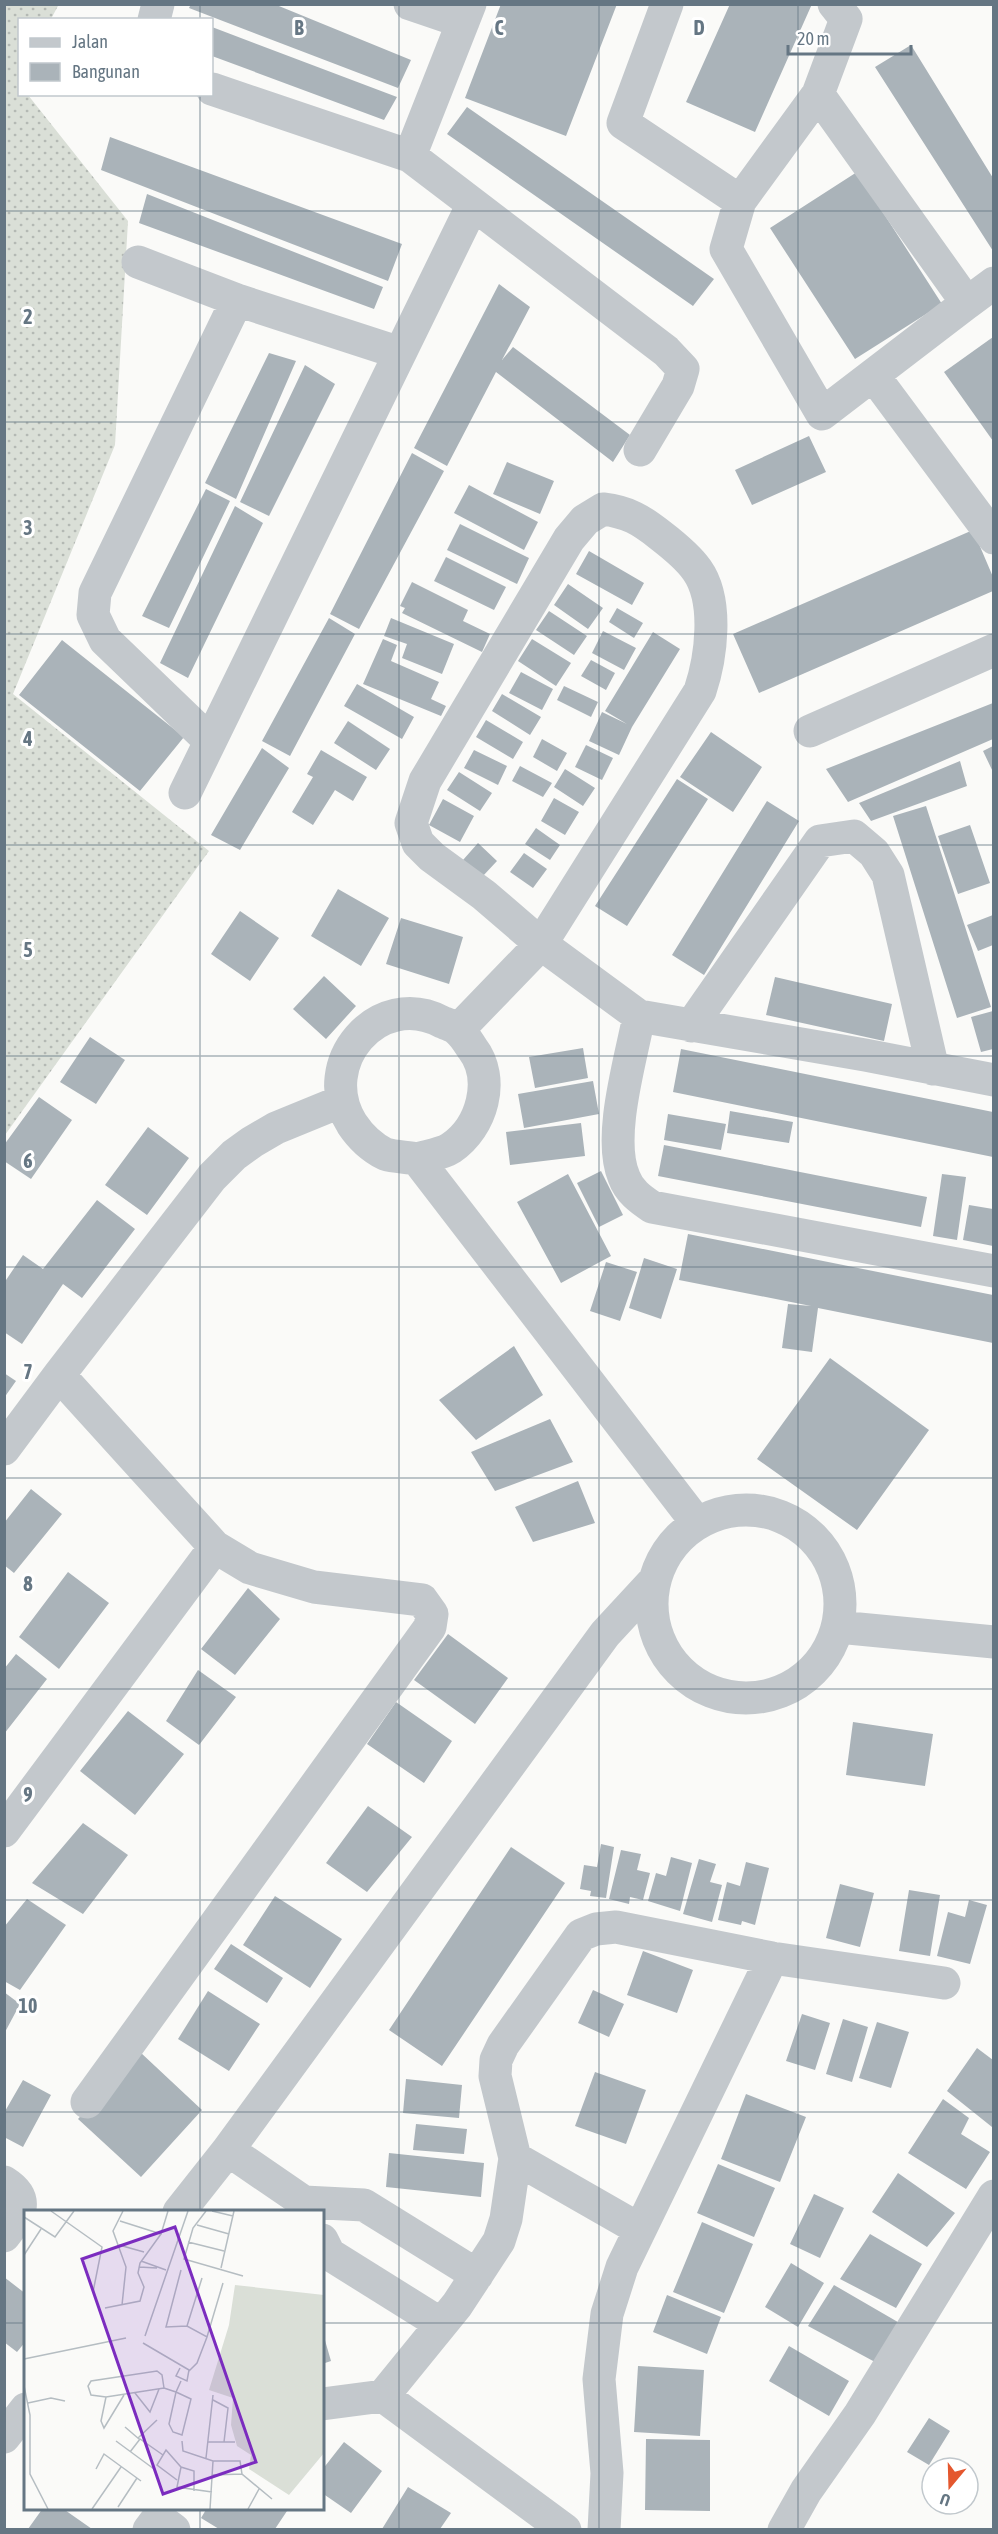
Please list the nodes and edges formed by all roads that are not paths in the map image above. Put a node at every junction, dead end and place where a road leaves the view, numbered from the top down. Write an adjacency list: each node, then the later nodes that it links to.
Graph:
1 (410, 4): 4 (street)
2 (667, 4): 8 (street)
3 (834, 4): 6 (street)
4 (466, 13): 7 (street)
5 (213, 89): 7 (street)
6 (818, 94): 8 (street); 13 (street)
7 (410, 156): 9 (street)
8 (740, 201): 15 (street)
9 (473, 204): 14 (street); 16 (street)
10 (138, 262): 12 (street)
11 (993, 283): 13 (street)
12 (237, 300): 14 (street); 20 (street)
13 (967, 303): 15 (street)
14 (400, 353): 20 (street)
15 (873, 375): 17 (street)
16 (640, 450)
17 (993, 538)
18 (993, 650): 19 (street)
19 (810, 731)
20 (210, 741): 21 (street)
21 (184, 793)
22 (541, 944): 22 (street); 23 (street); 25 (street)
23 (639, 1016): 24 (street); 30 (street)
24 (691, 1026): 26 (street); 26 (street)
25 (458, 1030): 28 (street); 29 (street)
26 (933, 1069): 27 (street)
27 (993, 1080)
28 (342, 1101): 29 (street); 31 (street)
29 (417, 1159): 33 (street)
30 (993, 1271)
31 (59, 1375): 32 (street); 34 (street)
32 (4, 1449)
33 (697, 1523): 35 (street); 36 (street)
34 (215, 1547): 38 (street); 41 (street)
35 (654, 1581): 36 (street); 42 (street)
36 (838, 1628): 37 (street)
37 (993, 1642)
38 (4, 1831)
39 (772, 1958): 40 (street); 43 (street); 48 (street)
40 (944, 1983)
41 (87, 2102)
42 (228, 2150): 46 (street); 47 (street)
43 (515, 2158): 48 (street); 51 (street)
44 (4, 2182): 49 (street)
45 (993, 2196): 59 (street)
46 (307, 2207): 51 (street)
47 (180, 2210)
48 (639, 2229): 58 (street)
49 (4, 2236)
50 (324, 2244): 52 (street)
51 (477, 2275): 52 (street)
52 (441, 2324): 53 (street)
53 (383, 2396): 54 (street); 57 (street)
54 (324, 2404)
55 (24, 2412): 56 (street)
56 (4, 2437)
57 (565, 2529)
58 (604, 2529)
59 (784, 2529)

